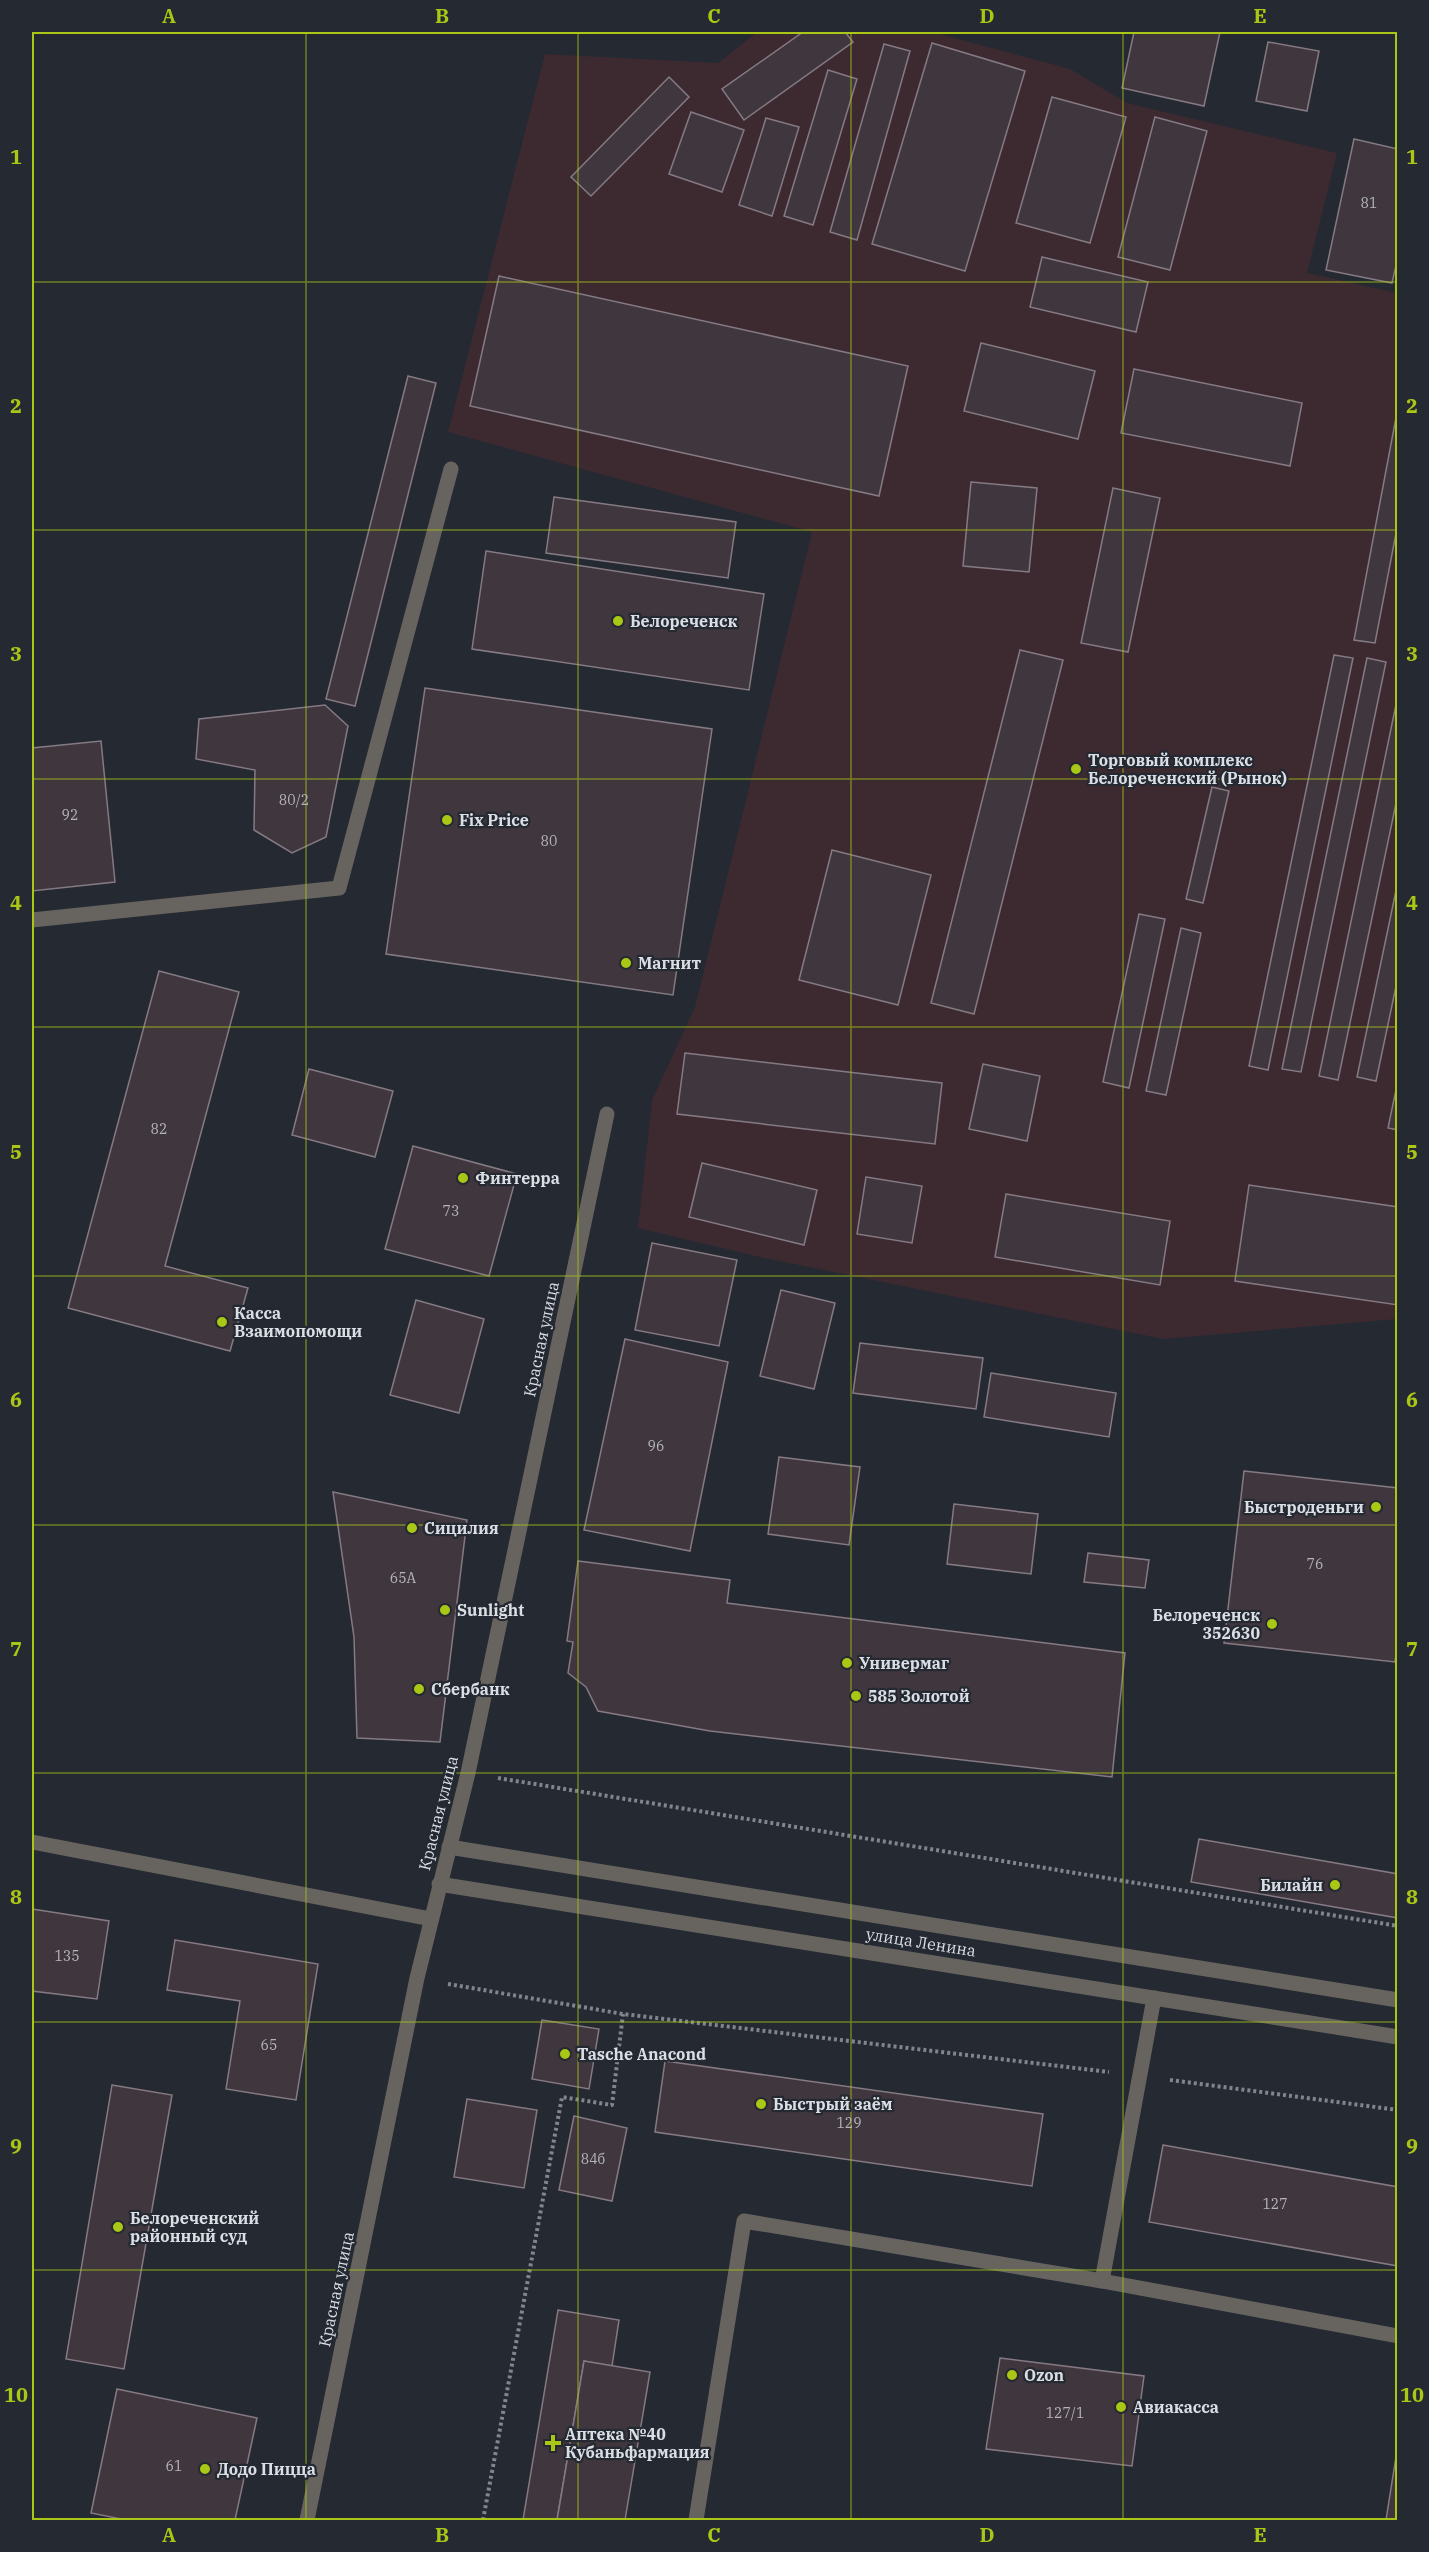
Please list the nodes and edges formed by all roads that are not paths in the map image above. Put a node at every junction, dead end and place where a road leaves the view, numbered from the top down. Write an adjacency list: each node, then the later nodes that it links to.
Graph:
1 (451, 469): 2 (street)
2 (32, 920)
3 (607, 1114): 5 (street, Красная улица)
4 (32, 1842): 7 (street)
5 (449, 1847): 6 (street, Красная улица); 9 (street, улица Ленина)
6 (439, 1884): 7 (street, Красная улица); 8 (street, улица Ленина)
7 (431, 1919): 13 (street, Красная улица)
8 (1154, 1998): 10 (street, улица Ленина); 11 (street)
9 (1398, 2000)
10 (1398, 2037)
11 (1102, 2281): 12 (street); 14 (street)
12 (1398, 2336)
13 (307, 2520)
14 (696, 2520)

